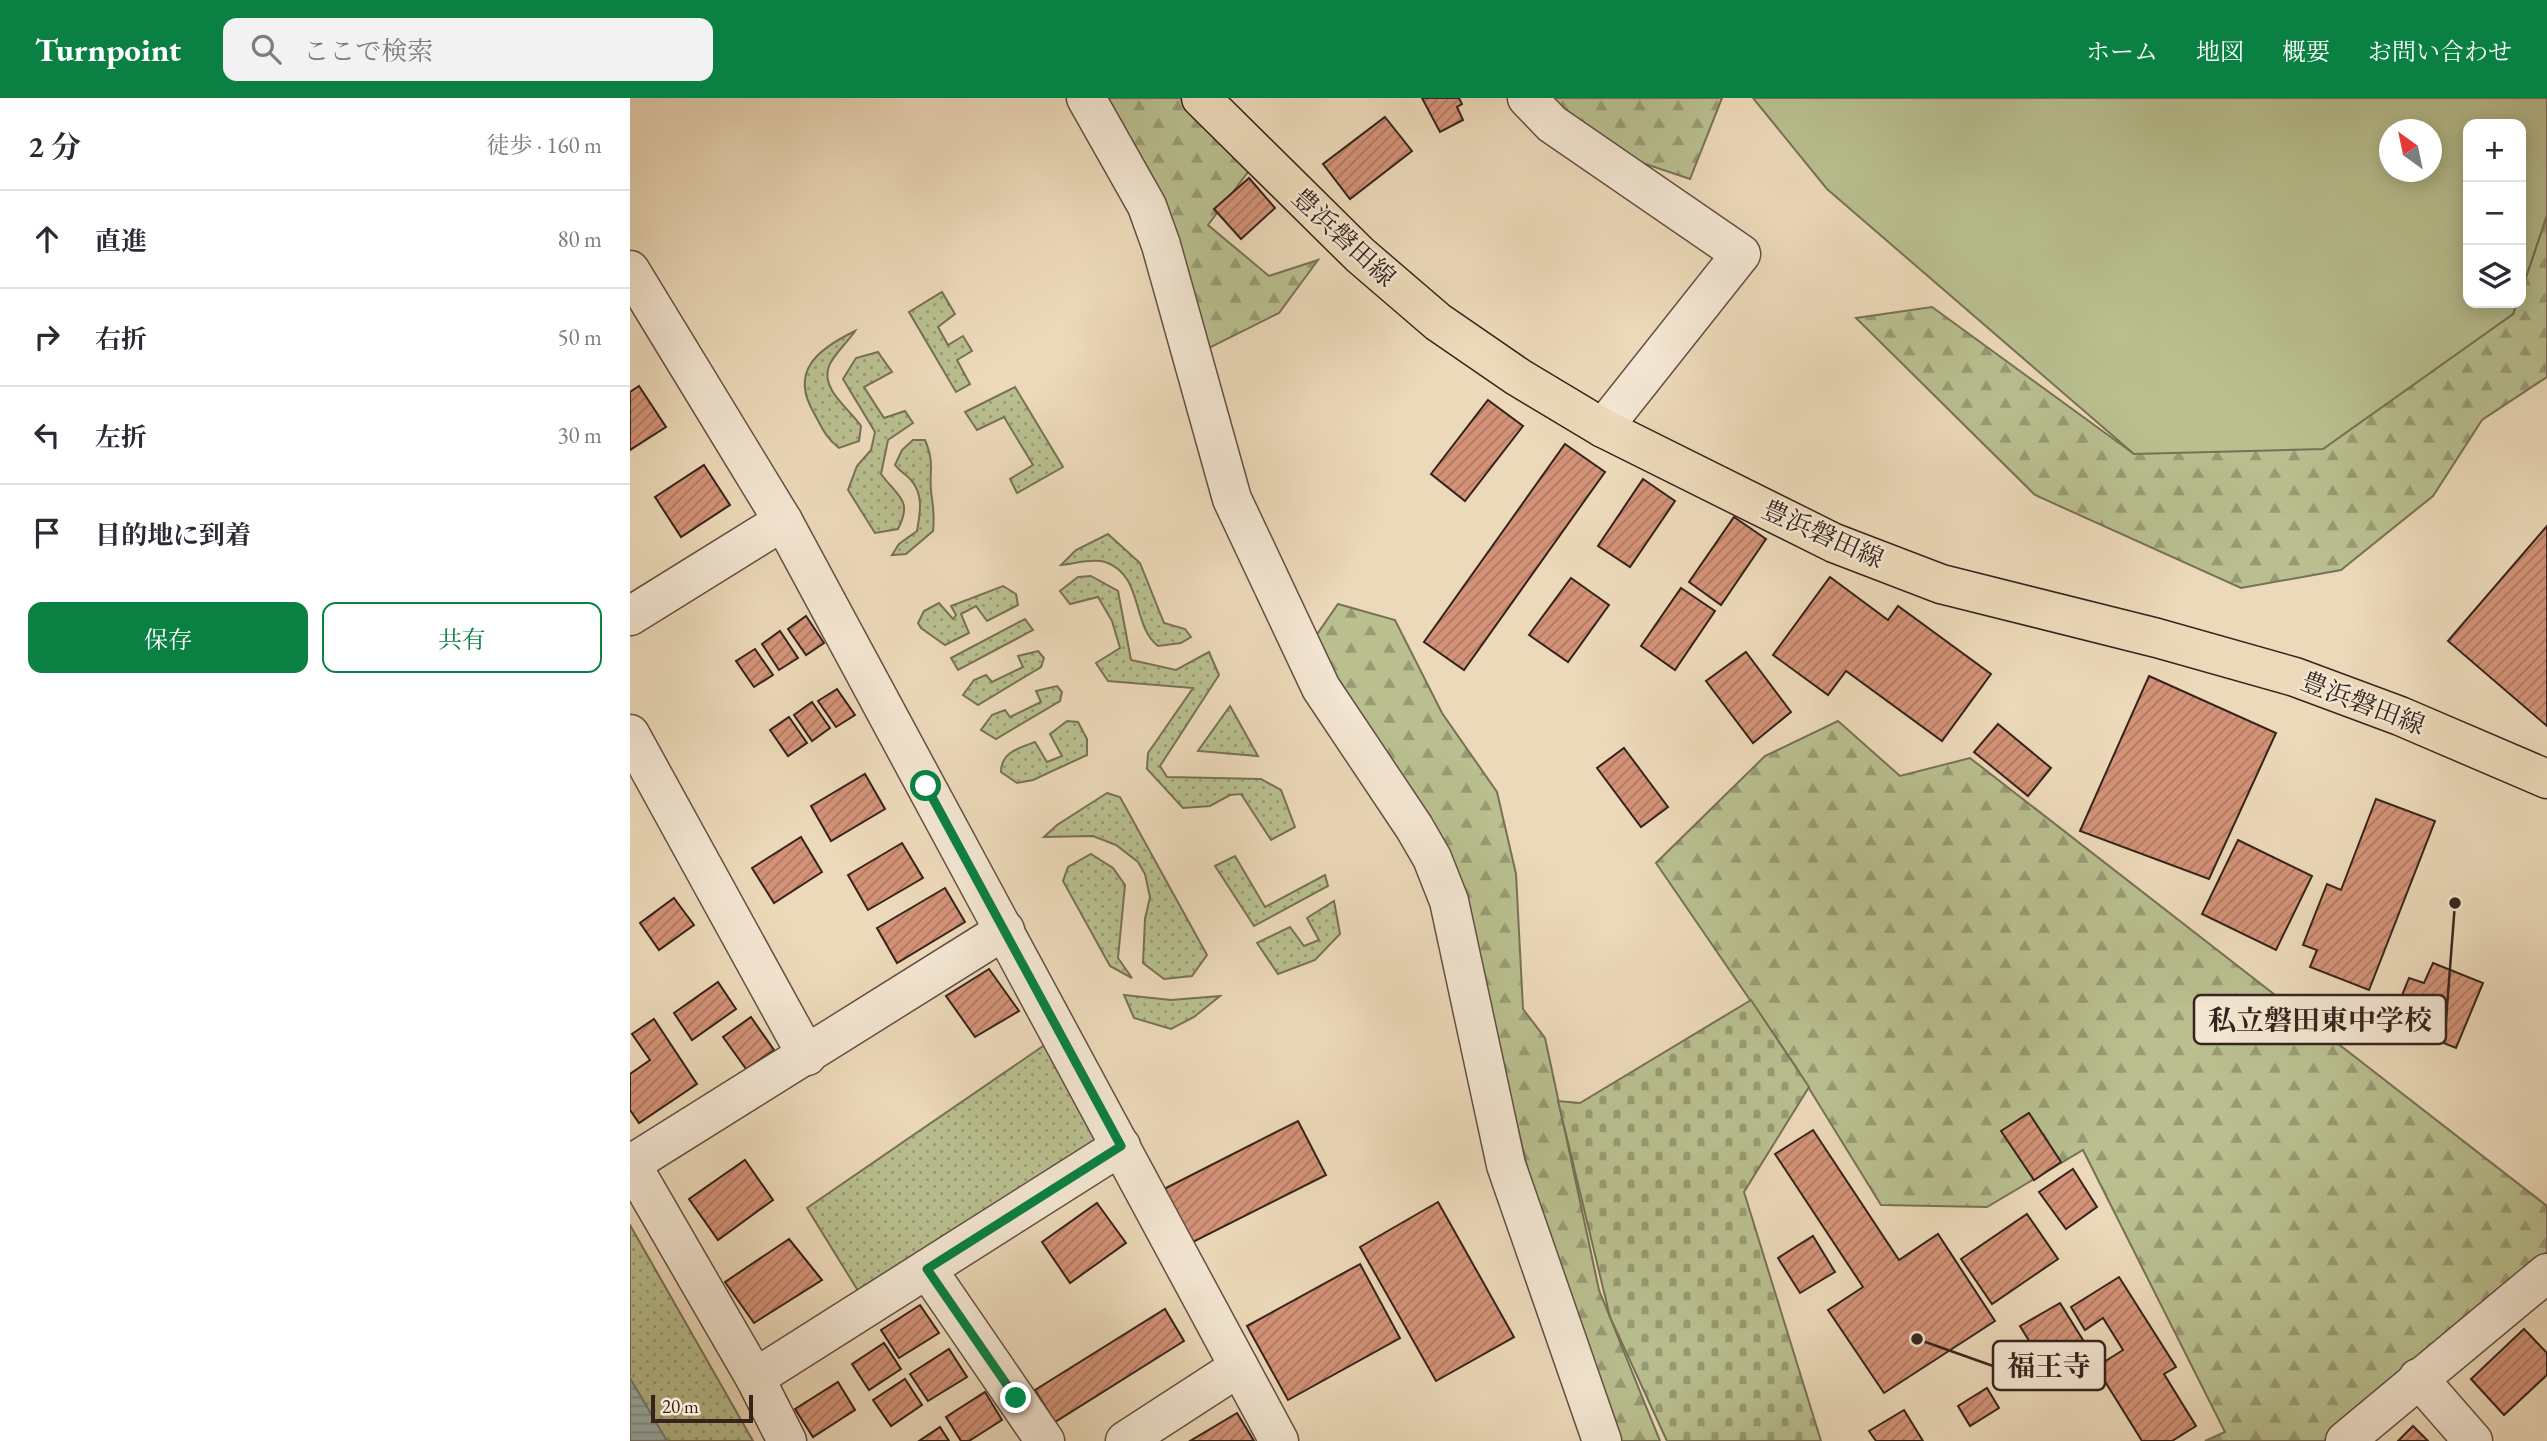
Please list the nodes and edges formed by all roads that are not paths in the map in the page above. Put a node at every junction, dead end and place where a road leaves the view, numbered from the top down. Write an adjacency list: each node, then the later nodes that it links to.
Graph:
1 (1086, 98): 23 (street)
2 (1202, 98): 5 (main road, 豊浜磐田線)
3 (1527, 98): 5 (street)
4 (630, 270): 6 (street)
5 (1603, 428): 9 (main road, 豊浜磐田線)
6 (783, 521): 7 (street); 10 (street)
7 (630, 616)
8 (630, 734): 11 (street)
9 (2547, 779)
10 (1004, 930): 11 (street); 12 (street)
11 (807, 1056): 13 (street)
12 (1121, 1146): 14 (street); 16 (street)
13 (631, 1163): 17 (street)
14 (927, 1269): 17 (street); 20 (street)
15 (2547, 1273): 18 (street)
16 (1239, 1367): 21 (street); 22 (street)
17 (755, 1378): 19 (street)
18 (2418, 1378): 24 (street); 25 (street)
19 (787, 1441)
20 (1045, 1441)
21 (1125, 1441)
22 (1279, 1441)
23 (1602, 1441)
24 (2344, 1441)
25 (2473, 1441)

